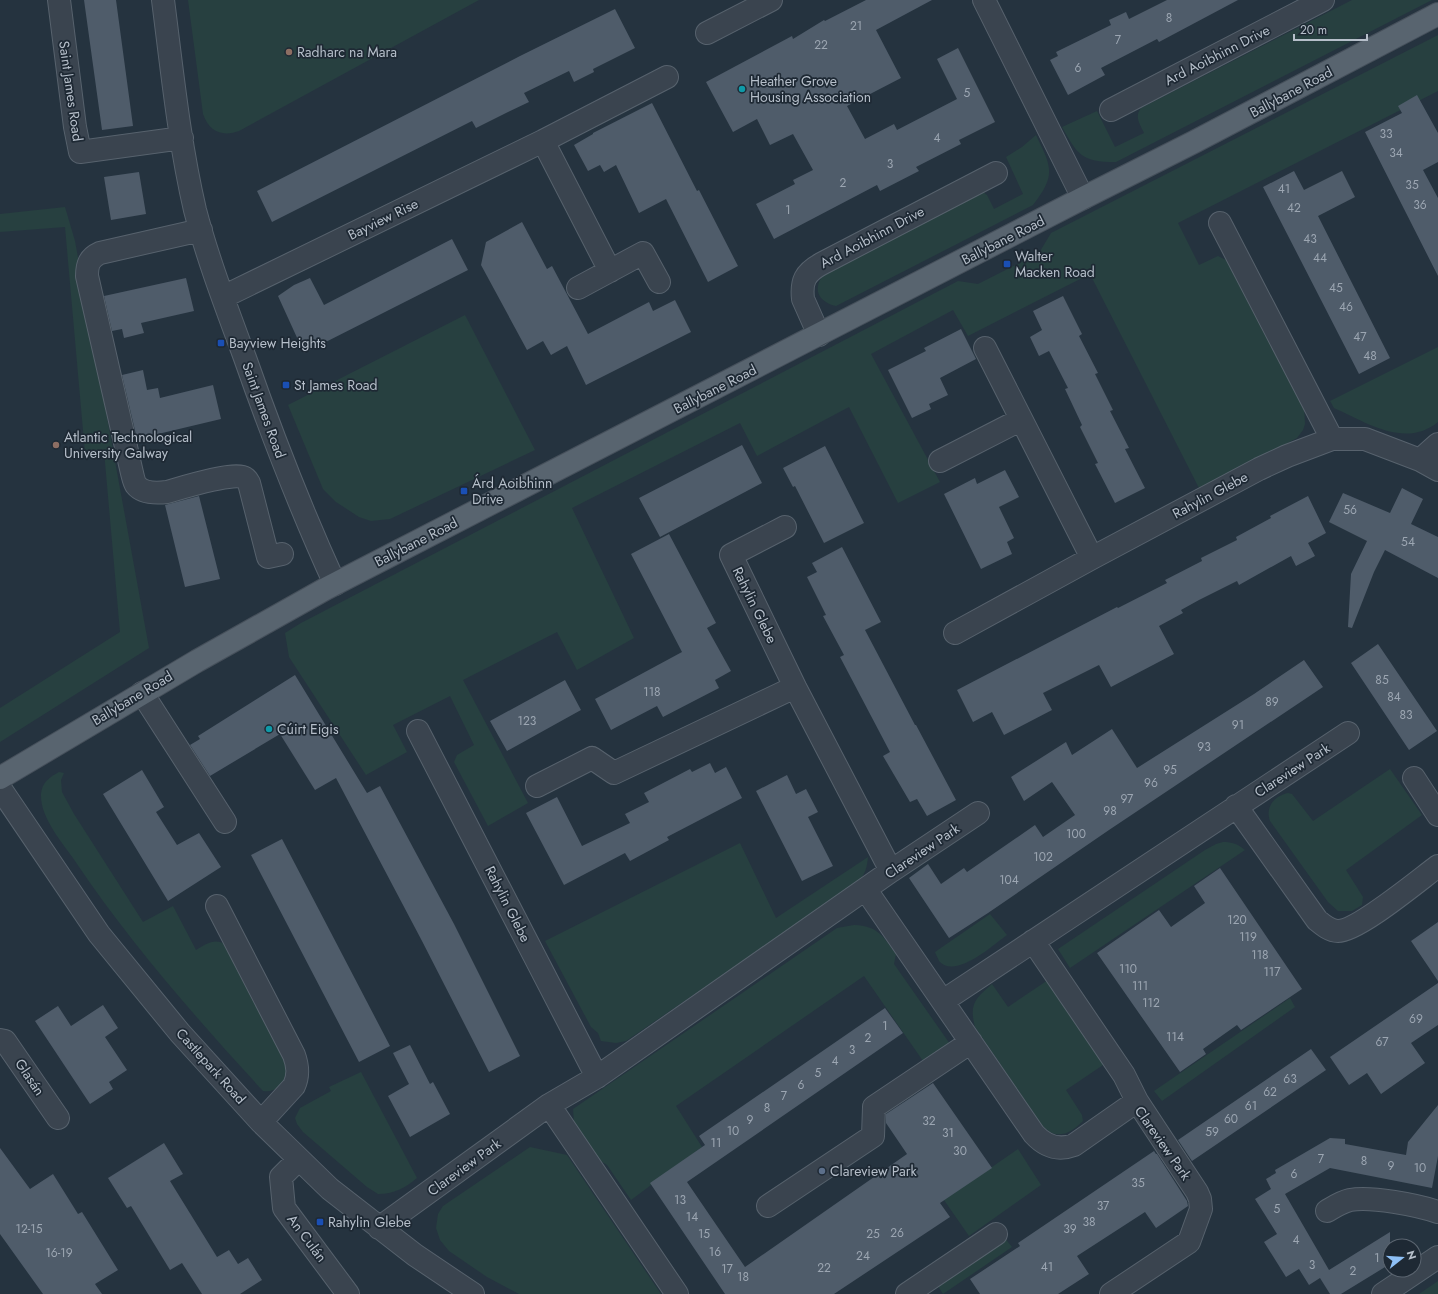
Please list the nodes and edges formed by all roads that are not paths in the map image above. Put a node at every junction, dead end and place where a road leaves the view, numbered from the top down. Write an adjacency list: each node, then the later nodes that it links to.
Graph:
1 (59, 0): 10 (street, Saint James Road)
2 (163, 0): 10 (street, Saint James Road)
3 (771, 0): 7 (street)
4 (984, 0): 13 (street)
5 (1323, 0): 9 (street, Ard Aoibhinn Drive)
6 (1438, 14): 13 (main road, Ballybane Road)
7 (707, 33)
8 (667, 77): 11 (street, Bayview Rise)
9 (1111, 110)
10 (182, 138): 15 (street, Saint James Road)
11 (543, 141): 16 (street); 19 (street, Bayview Rise)
12 (996, 173): 20 (street, Ard Aoibhinn Drive)
13 (1083, 198): 20 (main road, Ballybane Road)
14 (1220, 223): 23 (street)
15 (201, 230): 19 (street, Saint James Road); 28 (street)
16 (610, 271): 17 (street); 18 (street)
17 (659, 282)
18 (578, 288)
19 (223, 297): 30 (street, Saint James Road)
20 (819, 335): 30 (main road, Ballybane Road)
21 (984, 348): 22 (street)
22 (1020, 420): 25 (street); 29 (street)
23 (1332, 440): 26 (street, Rahylin Glebe); 29 (street, Rahylin Glebe)
24 (1438, 444): 26 (street, Rahylin Glebe)
25 (940, 461)
26 (1429, 465)
27 (785, 527): 32 (street, Rahylin Glebe)
28 (282, 554)
29 (1092, 558): 31 (street, Rahylin Glebe)
30 (335, 584): 33 (main road, Ballybane Road)
31 (955, 633)
32 (794, 687): 38 (street); 45 (street, Rahylin Glebe)
33 (142, 693): 36 (main road, Ballybane Road); 43 (street)
34 (418, 731): 52 (street, Rahylin Glebe)
35 (1348, 733): 40 (street, Clareview Park)
36 (0, 778)
37 (1414, 778): 42 (street)
38 (537, 786)
39 (0, 788): 56 (street, Castlepark Road)
40 (1236, 806): 44 (street); 48 (street, Clareview Park)
41 (978, 813): 45 (street, Clareview Park)
42 (1438, 815)
43 (225, 822)
44 (1438, 866)
45 (892, 871): 46 (street, Clareview Park)
46 (866, 890): 49 (street, Clareview Park); 52 (street, Clareview Park)
47 (217, 906): 56 (street)
48 (1033, 940): 49 (street, Clareview Park); 53 (street)
49 (943, 1001): 51 (street, Clareview Park)
50 (0, 1040): 55 (street, Glasán)
51 (971, 1042): 53 (street, Clareview Park); 58 (street)
52 (597, 1077): 54 (street, Clareview Park)
53 (1137, 1101): 68 (street, Clareview Park)
54 (549, 1106): 61 (street, Clareview Park); 67 (street)
55 (58, 1118)
56 (261, 1122): 57 (street, Castlepark Road)
57 (299, 1159): 61 (street, Castlepark Road); 65 (street, An Culán)
58 (768, 1206)
59 (1327, 1211): 60 (street)
60 (1438, 1212)
61 (379, 1228): 66 (street, Castlepark Road)
62 (996, 1234): 64 (street)
63 (1438, 1257): 69 (street)
64 (916, 1291)
65 (348, 1294)
66 (473, 1294)
67 (676, 1294)
68 (1111, 1294)
69 (1383, 1294)

